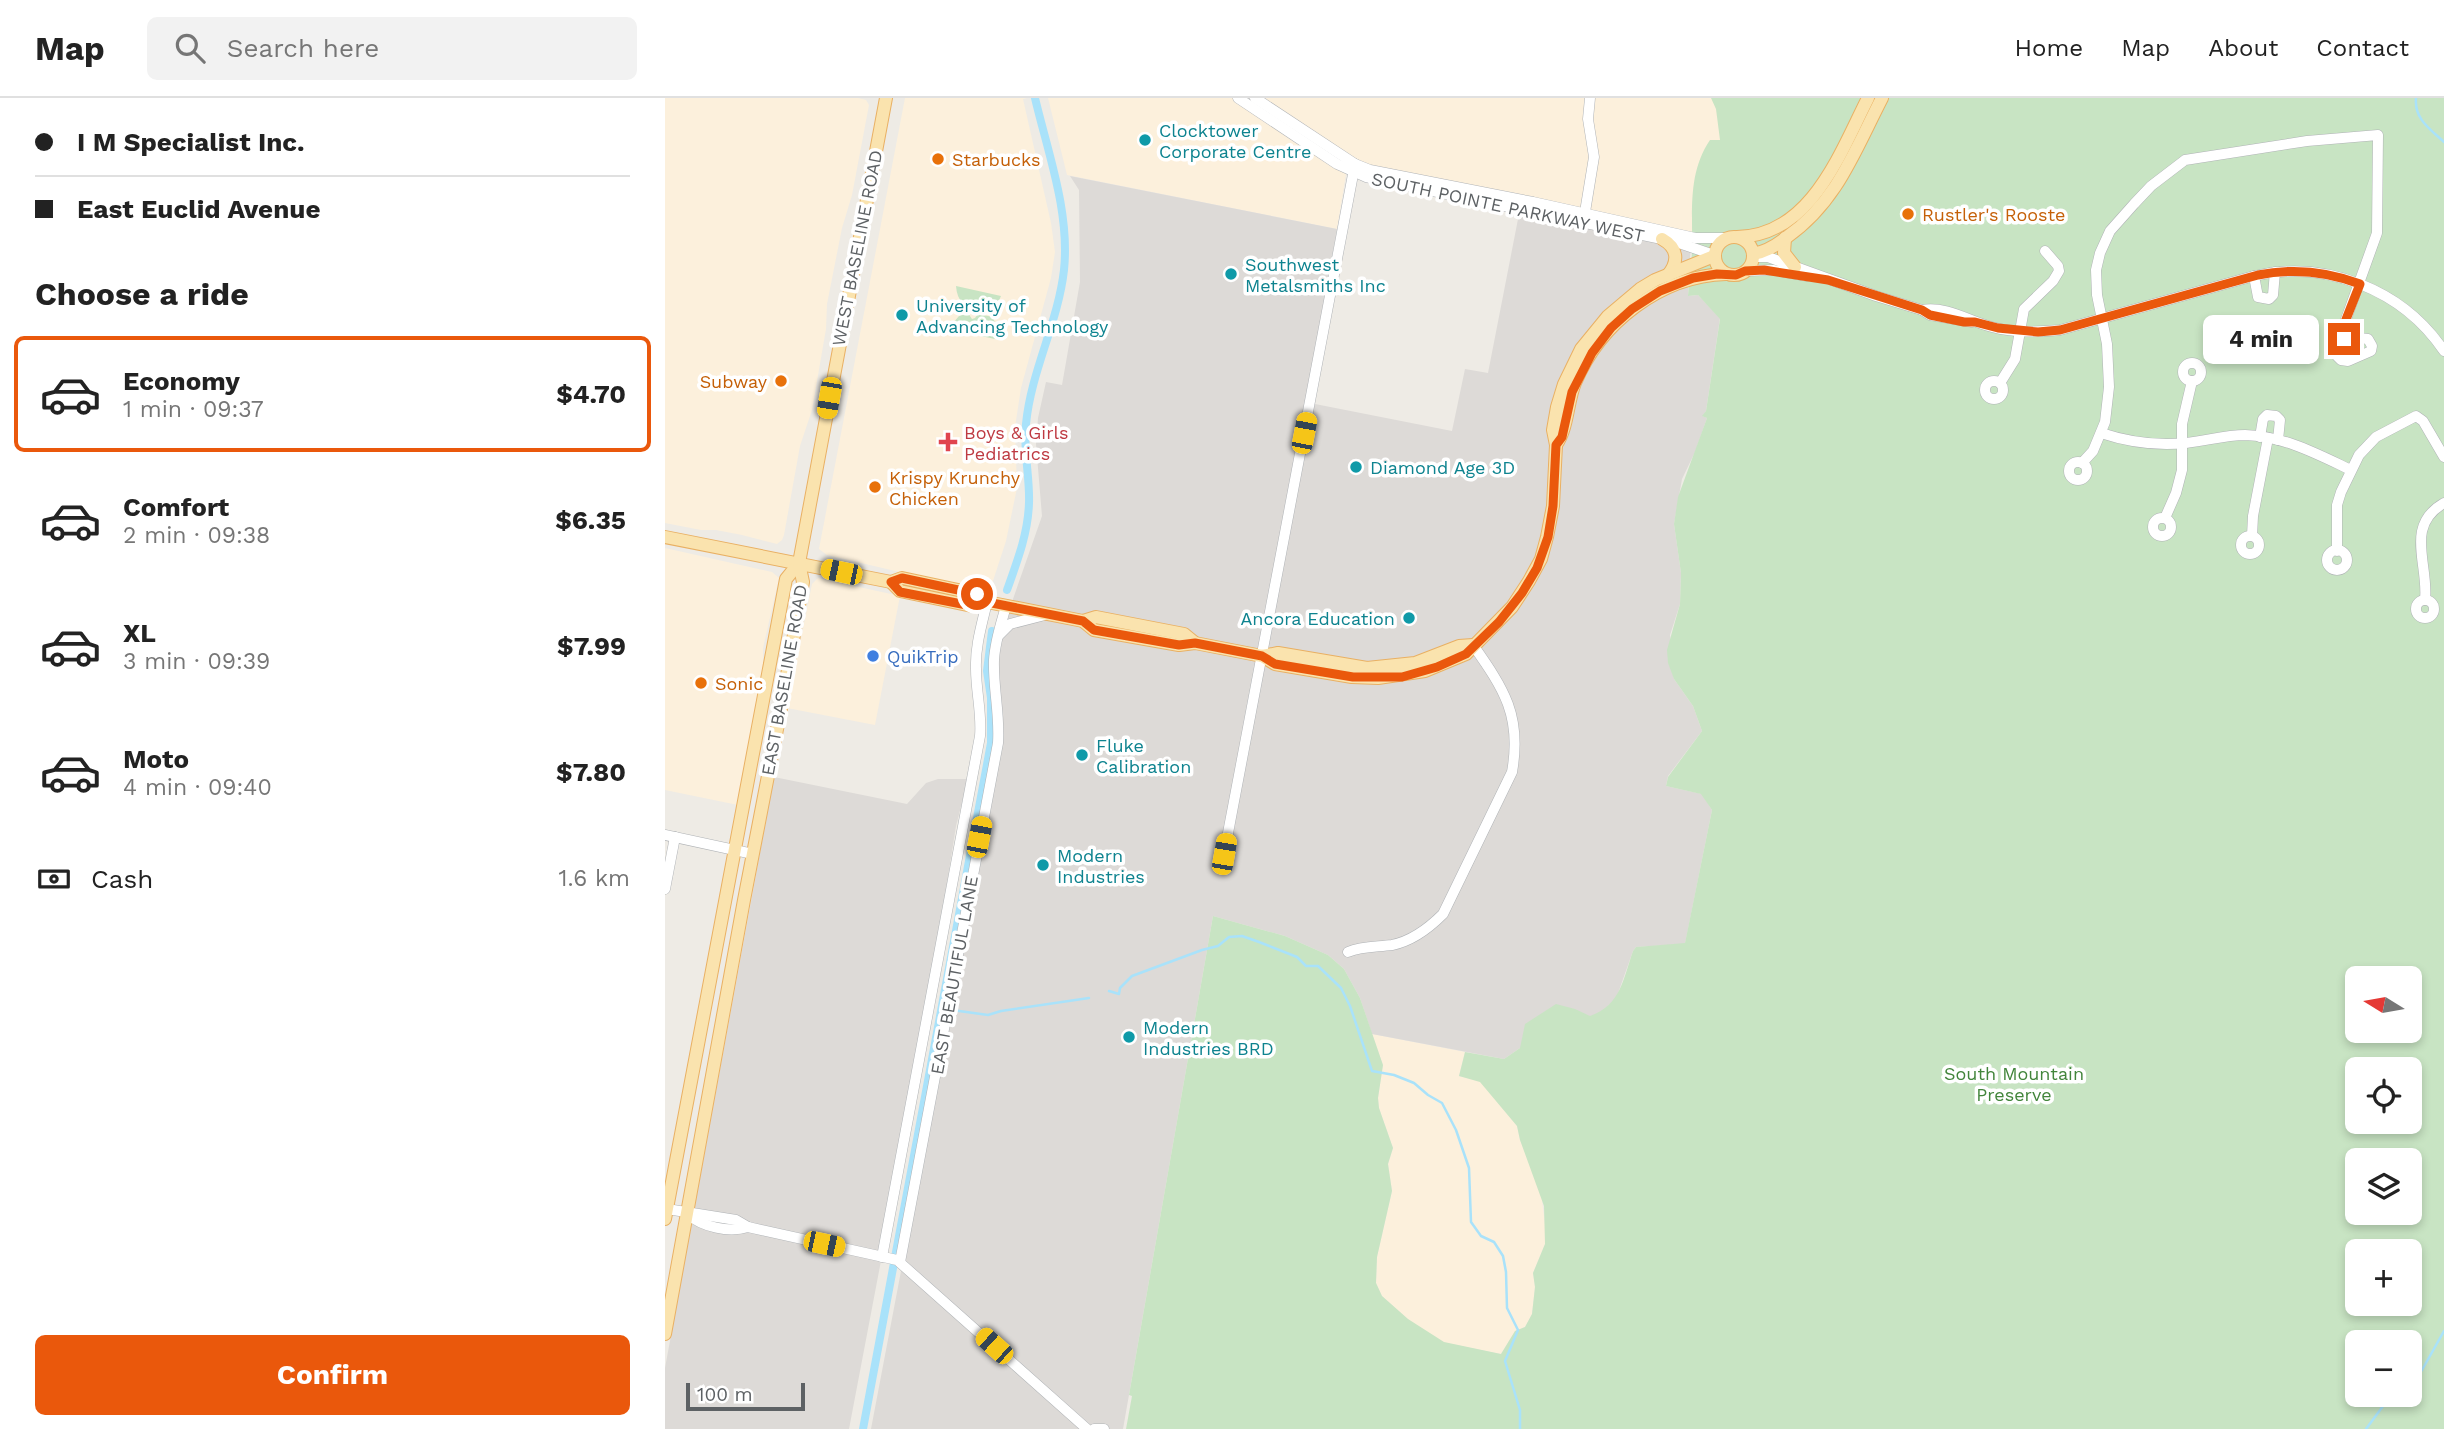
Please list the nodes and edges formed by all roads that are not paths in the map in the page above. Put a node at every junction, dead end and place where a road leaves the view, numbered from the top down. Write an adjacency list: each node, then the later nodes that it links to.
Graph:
1 (886, 98): 41 (main road, WEST BASELINE ROAD)
2 (1238, 98): 7 (street, SOUTH POINTE PARKWAY WEST)
3 (1255, 98): 7 (street, SOUTH POINTE PARKWAY WEST)
4 (1590, 98): 8 (street)
5 (1868, 98): 9 (main road)
6 (1882, 98): 11 (main road)
7 (1354, 168): 8 (street, SOUTH POINTE PARKWAY WEST); 48 (street)
8 (1584, 217): 9 (street, SOUTH POINTE PARKWAY WEST); 10 (street, SOUTH POINTE PARKWAY WEST)
9 (1732, 237): 13 (main road); 14 (main road)
10 (1662, 239): 14 (street, SOUTH POINTE PARKWAY WEST); 19 (main road)
11 (1786, 239): 13 (main road); 15 (main road)
12 (2045, 251): 24 (street)
13 (1753, 255): 15 (street); 16 (main road)
14 (1714, 256): 18 (main road); 19 (main road)
15 (1795, 267): 21 (street)
16 (1745, 271): 18 (main road); 21 (street)
17 (2275, 272): 20 (street); 20 (street); 22 (street)
18 (1726, 274): 32 (main road)
19 (1668, 275): 32 (main road)
20 (2253, 276): 23 (street)
21 (1828, 280): 24 (street)
22 (2360, 284): 23 (street); 25 (street); 26 (street)
23 (2102, 320): 24 (street); 29 (street)
24 (2021, 331): 28 (street)
25 (2347, 338)
26 (2444, 351)
27 (2192, 381): 31 (street)
28 (2000, 383)
29 (2101, 433): 31 (street); 34 (street)
30 (2269, 438): 31 (street); 35 (street); 38 (street)
31 (2182, 443): 37 (street)
32 (1556, 445): 47 (main road)
33 (2444, 457): 35 (street)
34 (2082, 463)
35 (2351, 470): 40 (street)
36 (2444, 503): 42 (street)
37 (2165, 518)
38 (2252, 536)
39 (665, 537): 41 (main road)
40 (2337, 551)
41 (799, 563): 43 (main road); 50 (main road, EAST BASELINE ROAD); 51 (main road, EAST BASELINE ROAD)
42 (2425, 600)
43 (987, 602): 44 (main road); 59 (street, EAST BEAUTIFUL LANE)
44 (1006, 606): 45 (main road); 46 (street, EAST BEAUTIFUL LANE)
45 (1048, 614): 46 (street); 48 (main road)
46 (996, 638): 59 (street, EAST BEAUTIFUL LANE)
47 (1473, 645): 48 (main road); 54 (street)
48 (1262, 656): 52 (street)
49 (670, 836): 50 (street); 53 (street)
50 (736, 850): 51 (street); 55 (main road, EAST BASELINE ROAD)
51 (753, 853): 56 (main road, EAST BASELINE ROAD)
52 (1224, 854)
53 (665, 889)
54 (1348, 952)
55 (699, 1040): 56 (main road); 57 (main road, EAST BASELINE ROAD)
56 (718, 1044): 58 (main road, EAST BASELINE ROAD)
57 (666, 1214): 58 (street)
58 (688, 1214): 59 (street); 60 (main road, EAST BASELINE ROAD)
59 (892, 1259): 61 (street)
60 (665, 1334)
61 (1087, 1429)
62 (1094, 1429): 63 (street)
63 (1104, 1429)

